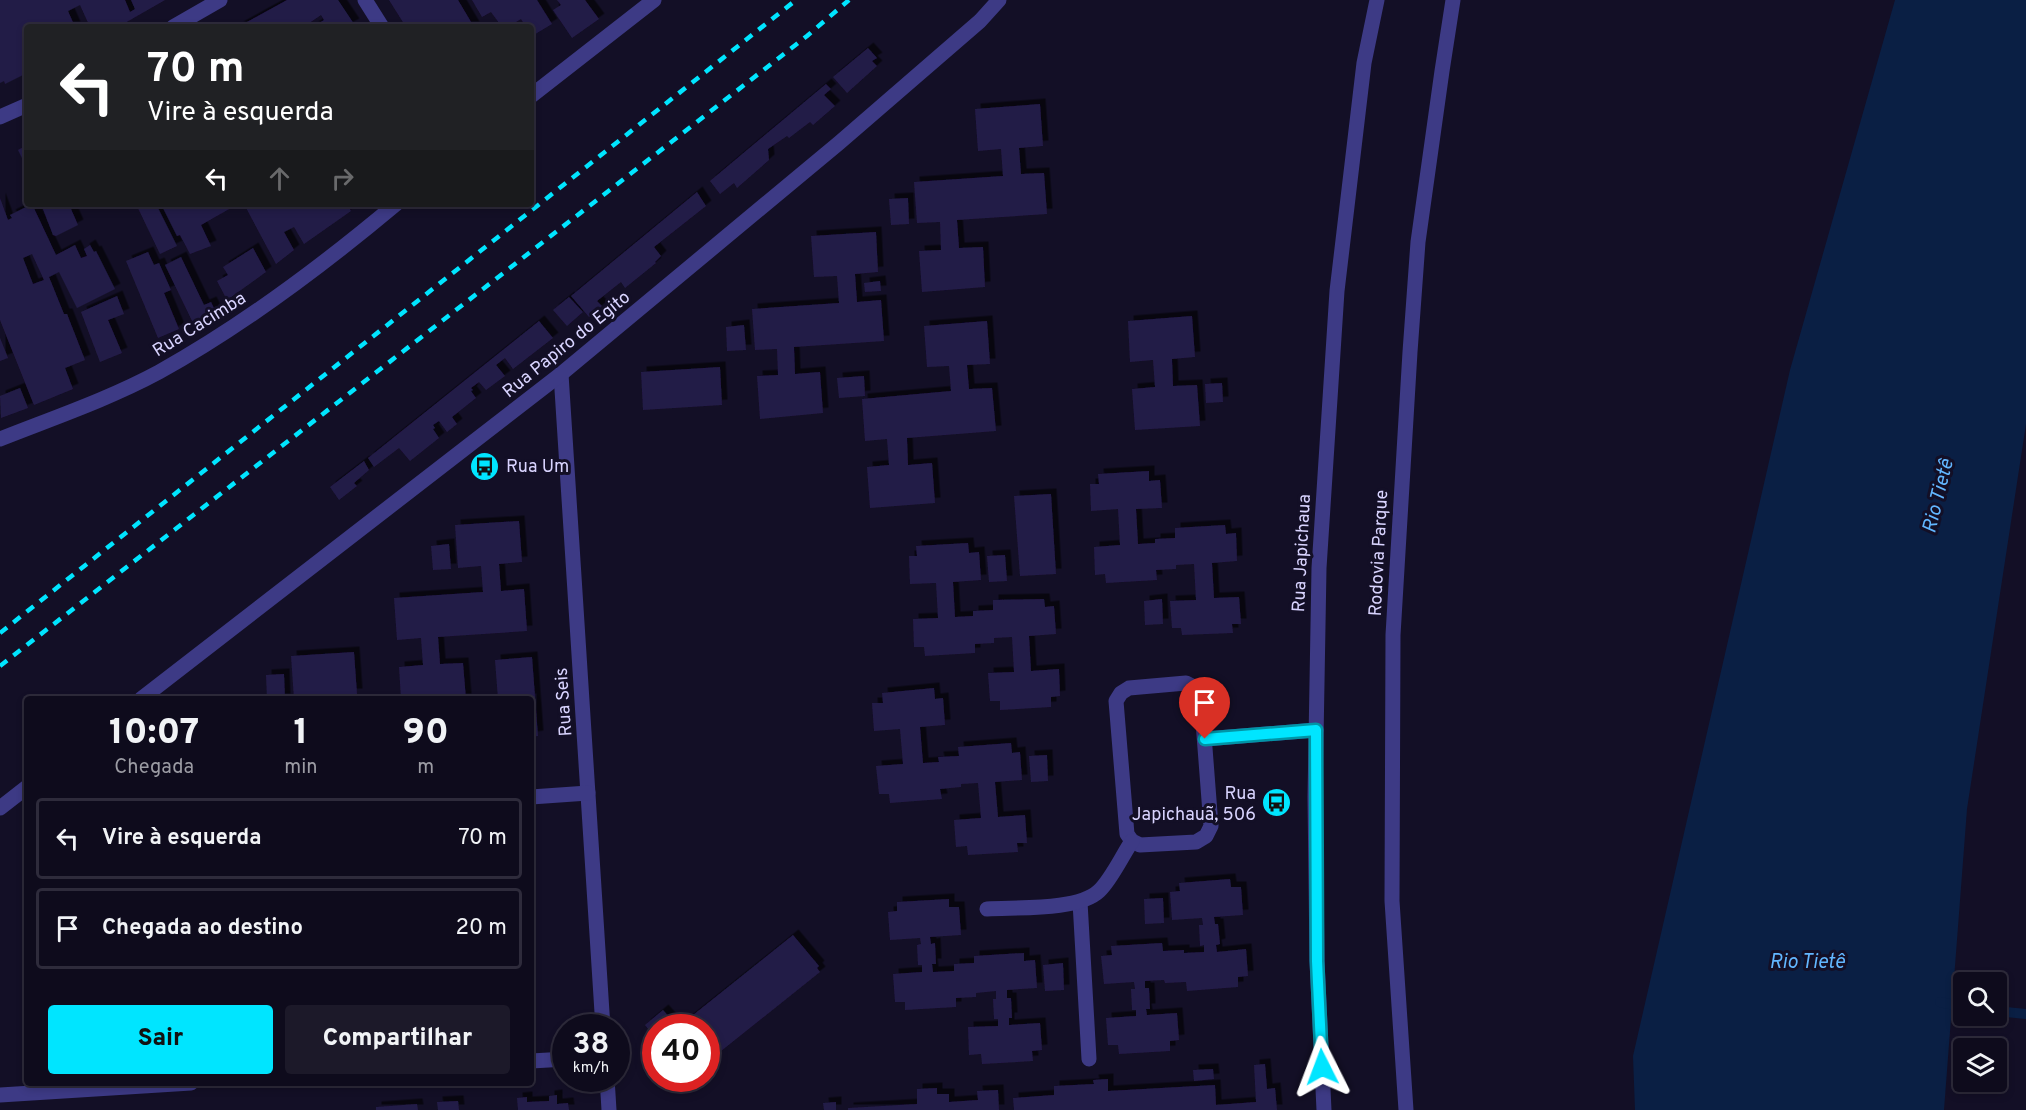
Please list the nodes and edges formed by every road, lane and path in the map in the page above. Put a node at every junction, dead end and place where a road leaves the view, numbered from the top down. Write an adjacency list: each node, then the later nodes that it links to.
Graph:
1 (220, 0): 7 (street)
2 (365, 0): 8 (street)
3 (654, 0): 9 (street)
4 (999, 0): 13 (street, Rua Papiro do Egito)
5 (1377, 0): 16 (street, Rua Japichaua)
6 (1453, 0): 35 (street, Rodovia Parque)
7 (178, 24)
8 (380, 24)
9 (534, 94)
10 (24, 106): 11 (street)
11 (0, 117)
12 (392, 207): 14 (street, Rua Cacimba)
13 (561, 374): 15 (street, Rua Papiro do Egito); 19 (street, Rua Seis)
14 (0, 439)
15 (145, 696)
16 (1316, 730): 17 (street); 34 (street, Rua Japichaua)
17 (1205, 739): 22 (street); 22 (street)
18 (24, 789): 21 (street)
19 (588, 793): 20 (street); 25 (street, Rua Seis)
20 (534, 797)
21 (0, 808)
22 (1132, 841): 23 (street)
23 (1080, 902): 24 (street); 26 (street)
24 (987, 909)
25 (602, 1014)
26 (1089, 1059)
27 (552, 1060): 28 (street)
28 (534, 1061)
29 (102, 1086): 30 (street)
30 (43, 1088): 32 (street)
31 (608, 1092): 33 (street)
32 (0, 1095)
33 (609, 1110)
34 (1324, 1110)
35 (1406, 1110)

